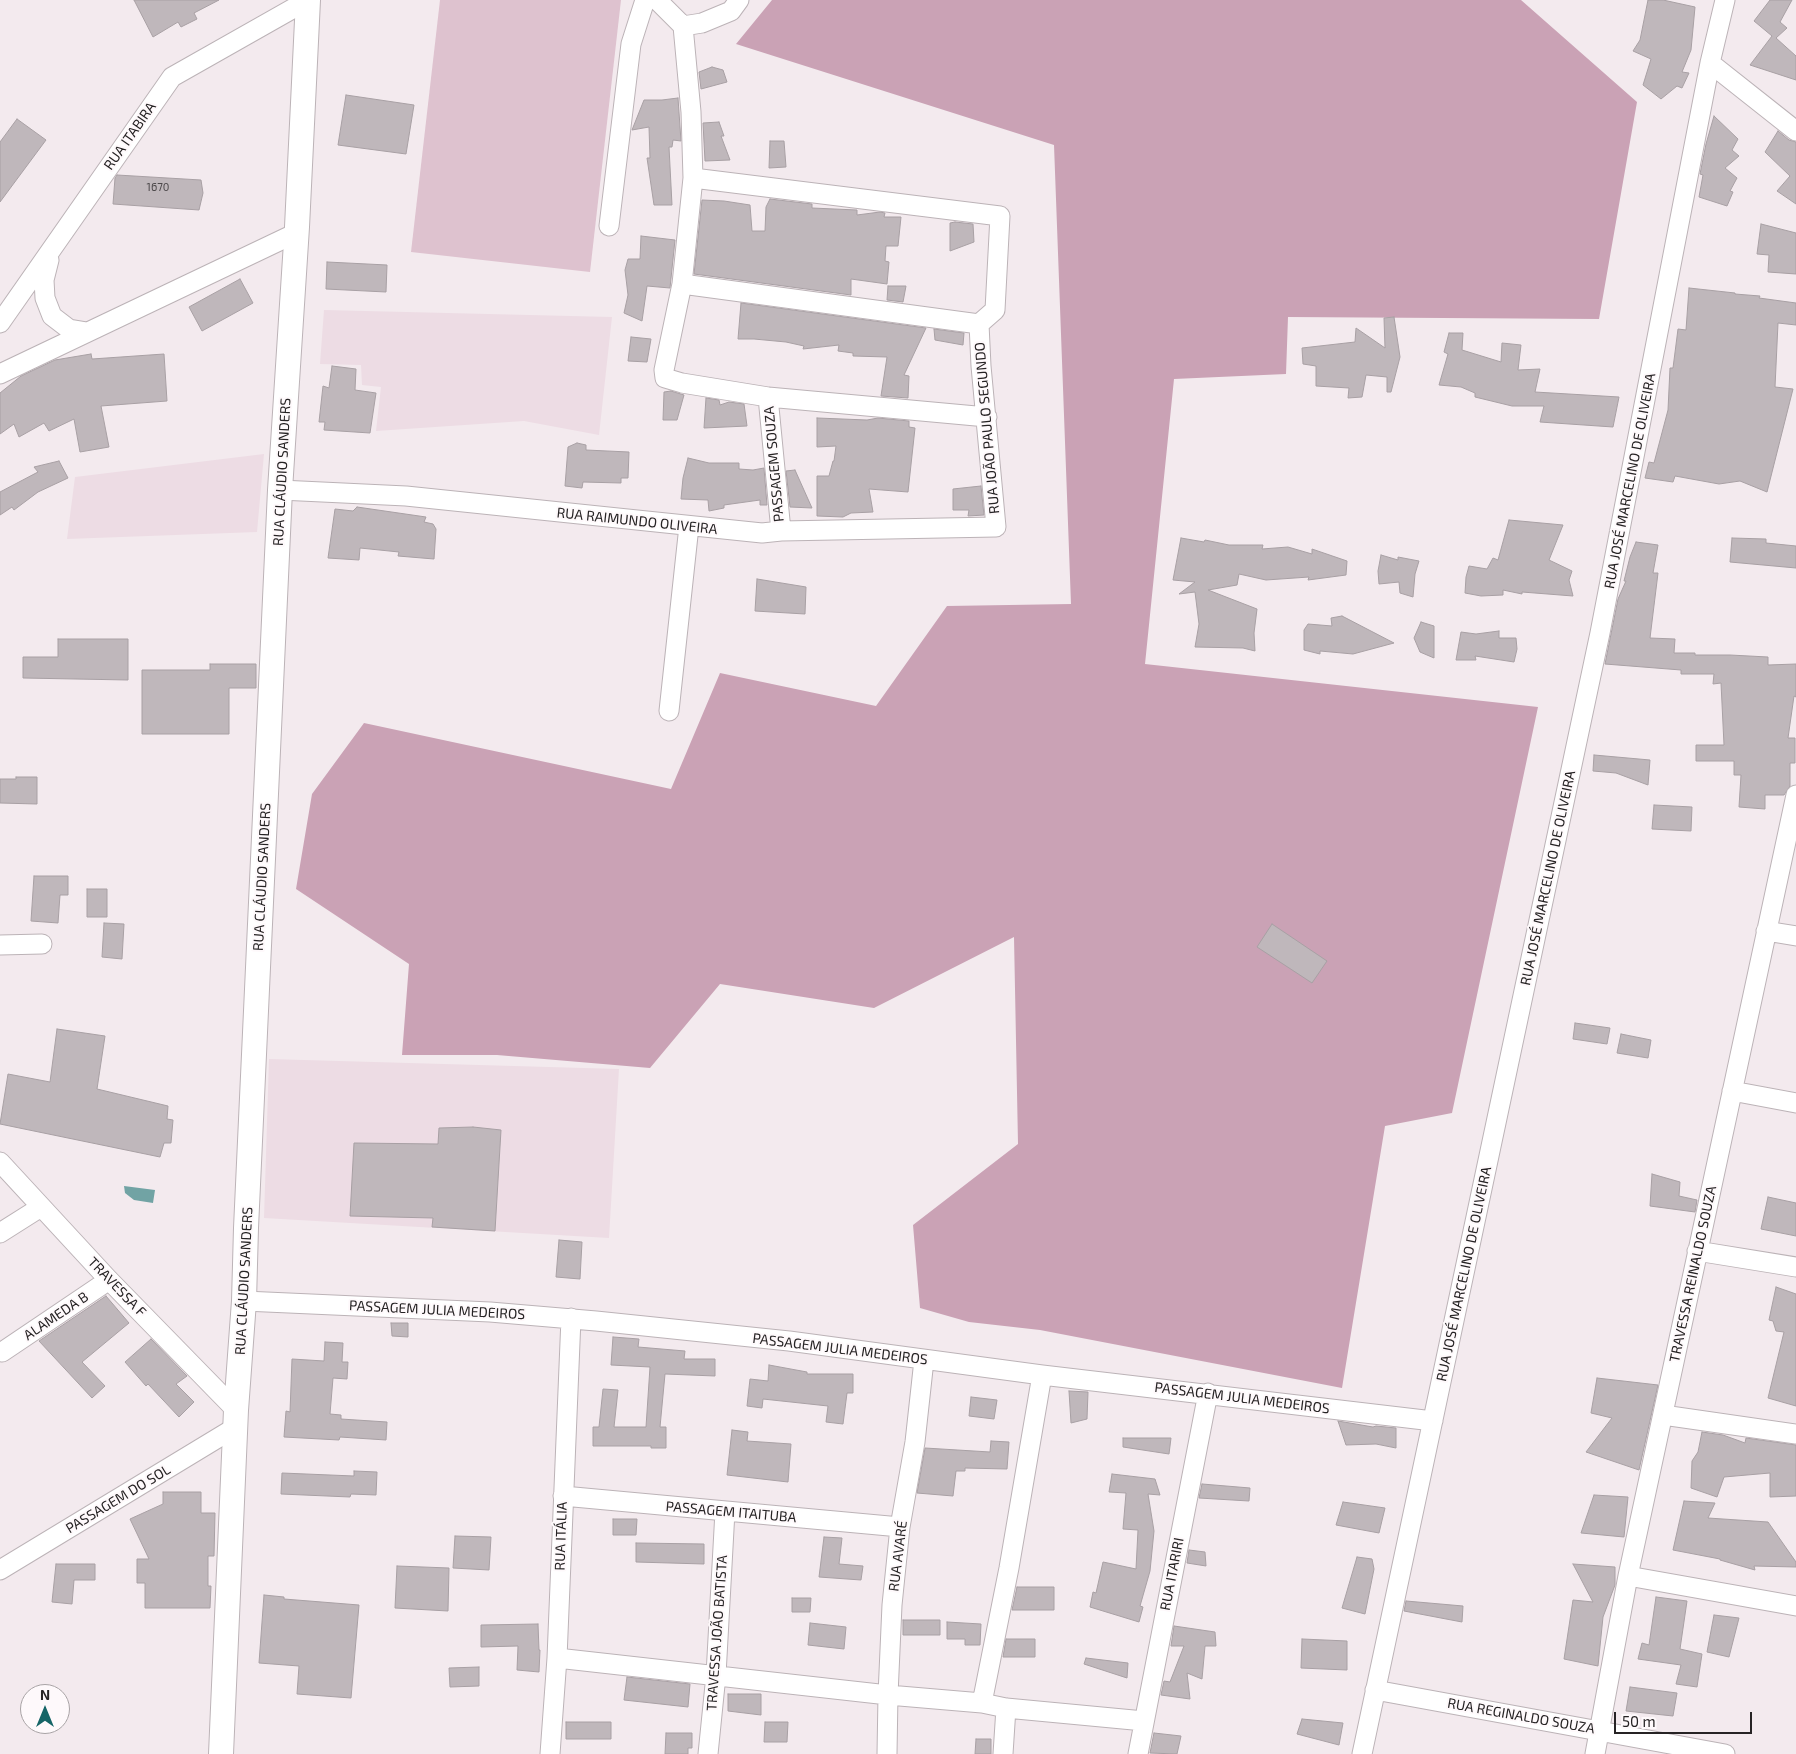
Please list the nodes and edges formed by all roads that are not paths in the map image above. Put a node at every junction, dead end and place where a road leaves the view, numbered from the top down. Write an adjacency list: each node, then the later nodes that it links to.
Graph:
1 (308, 0): 11 (main road, RUA CLÁUDIO SANDERS); 12 (street, RUA ITABIRA)
2 (645, 0): 10 (street)
3 (658, 0): 6 (street)
4 (739, 0): 6 (street)
5 (1725, 0): 7 (street, RUA JOSÉ MARCELINO DE OLIVEIRA)
6 (683, 26): 9 (street)
7 (1710, 63): 8 (street); 46 (street, RUA JOSÉ MARCELINO DE OLIVEIRA)
8 (1796, 131)
9 (693, 178): 13 (street); 15 (street, RUA JOÃO PAULO SEGUNDO)
10 (609, 226)
11 (296, 232): 16 (street); 20 (main road, RUA CLÁUDIO SANDERS)
12 (52, 249): 14 (street, RUA ITABIRA); 16 (street)
13 (682, 284): 15 (street); 18 (street)
14 (0, 323)
15 (979, 324): 19 (street, RUA JOÃO PAULO SEGUNDO)
16 (87, 332): 17 (street)
17 (0, 374)
18 (768, 397): 19 (street); 23 (street, PASSAGEM SOUZA)
19 (986, 417): 22 (street, RUA JOÃO PAULO SEGUNDO)
20 (280, 490): 21 (street, RUA RAIMUNDO OLIVEIRA); 38 (main road, RUA CLÁUDIO SANDERS)
21 (689, 526): 23 (street, RUA RAIMUNDO OLIVEIRA); 24 (street)
22 (996, 527): 23 (street, RUA RAIMUNDO OLIVEIRA)
23 (781, 531)
24 (669, 711)
25 (1796, 795): 26 (street, TRAVESSA REINALDO SOUZA)
26 (1766, 930): 27 (street); 30 (street, TRAVESSA REINALDO SOUZA)
27 (1796, 936)
28 (0, 944): 29 (street)
29 (42, 944)
30 (1732, 1091): 31 (street); 35 (street, TRAVESSA REINALDO SOUZA)
31 (1796, 1103)
32 (0, 1162): 33 (street, TRAVESSA F)
33 (41, 1207): 34 (street); 37 (street, TRAVESSA F)
34 (0, 1232)
35 (1697, 1251): 36 (street); 44 (street, TRAVESSA REINALDO SOUZA)
36 (1796, 1267)
37 (110, 1280): 40 (street, ALAMEDA B); 45 (street, TRAVESSA F)
38 (244, 1301): 39 (street, PASSAGEM JULIA MEDEIROS); 45 (main road, RUA CLÁUDIO SANDERS)
39 (571, 1318): 41 (street, PASSAGEM JULIA MEDEIROS); 48 (street, RUA ITÁLIA)
40 (2, 1352)
41 (924, 1360): 42 (street, PASSAGEM JULIA MEDEIROS); 50 (street, RUA AVARÉ)
42 (1042, 1375): 43 (street, PASSAGEM JULIA MEDEIROS); 58 (street)
43 (1208, 1393): 46 (street, PASSAGEM JULIA MEDEIROS); 60 (street, RUA ITARIRI)
44 (1663, 1415): 47 (street); 52 (street, TRAVESSA REINALDO SOUZA)
45 (236, 1418): 51 (street, PASSAGEM DO SOL); 62 (main road, RUA CLÁUDIO SANDERS)
46 (1433, 1421): 56 (street, RUA JOSÉ MARCELINO DE OLIVEIRA)
47 (1796, 1434)
48 (562, 1496): 49 (street, PASSAGEM ITAITUBA); 54 (street, RUA ITÁLIA)
49 (725, 1511): 50 (street, PASSAGEM ITAITUBA); 55 (street, TRAVESSA JOÃO BATISTA)
50 (900, 1527): 57 (street, RUA AVARÉ)
51 (0, 1570)
52 (1628, 1576): 53 (street); 61 (street, TRAVESSA REINALDO SOUZA)
53 (1796, 1606)
54 (557, 1658): 55 (street); 63 (street, RUA ITÁLIA)
55 (716, 1675): 57 (street); 64 (street, TRAVESSA JOÃO BATISTA)
56 (1375, 1690): 61 (street, RUA REGINALDO SOUZA); 68 (street, RUA JOSÉ MARCELINO DE OLIVEIRA)
57 (888, 1695): 58 (street); 65 (street, RUA AVARÉ)
58 (982, 1703): 59 (street)
59 (1006, 1708): 60 (street); 66 (street)
60 (1144, 1721): 67 (street, RUA ITARIRI)
61 (1600, 1730): 69 (street, TRAVESSA REINALDO SOUZA); 70 (street, RUA REGINALDO SOUZA)
62 (221, 1754)
63 (550, 1754)
64 (708, 1754)
65 (887, 1754)
66 (1003, 1754)
67 (1138, 1754)
68 (1362, 1754)
69 (1595, 1754)
70 (1725, 1754)

